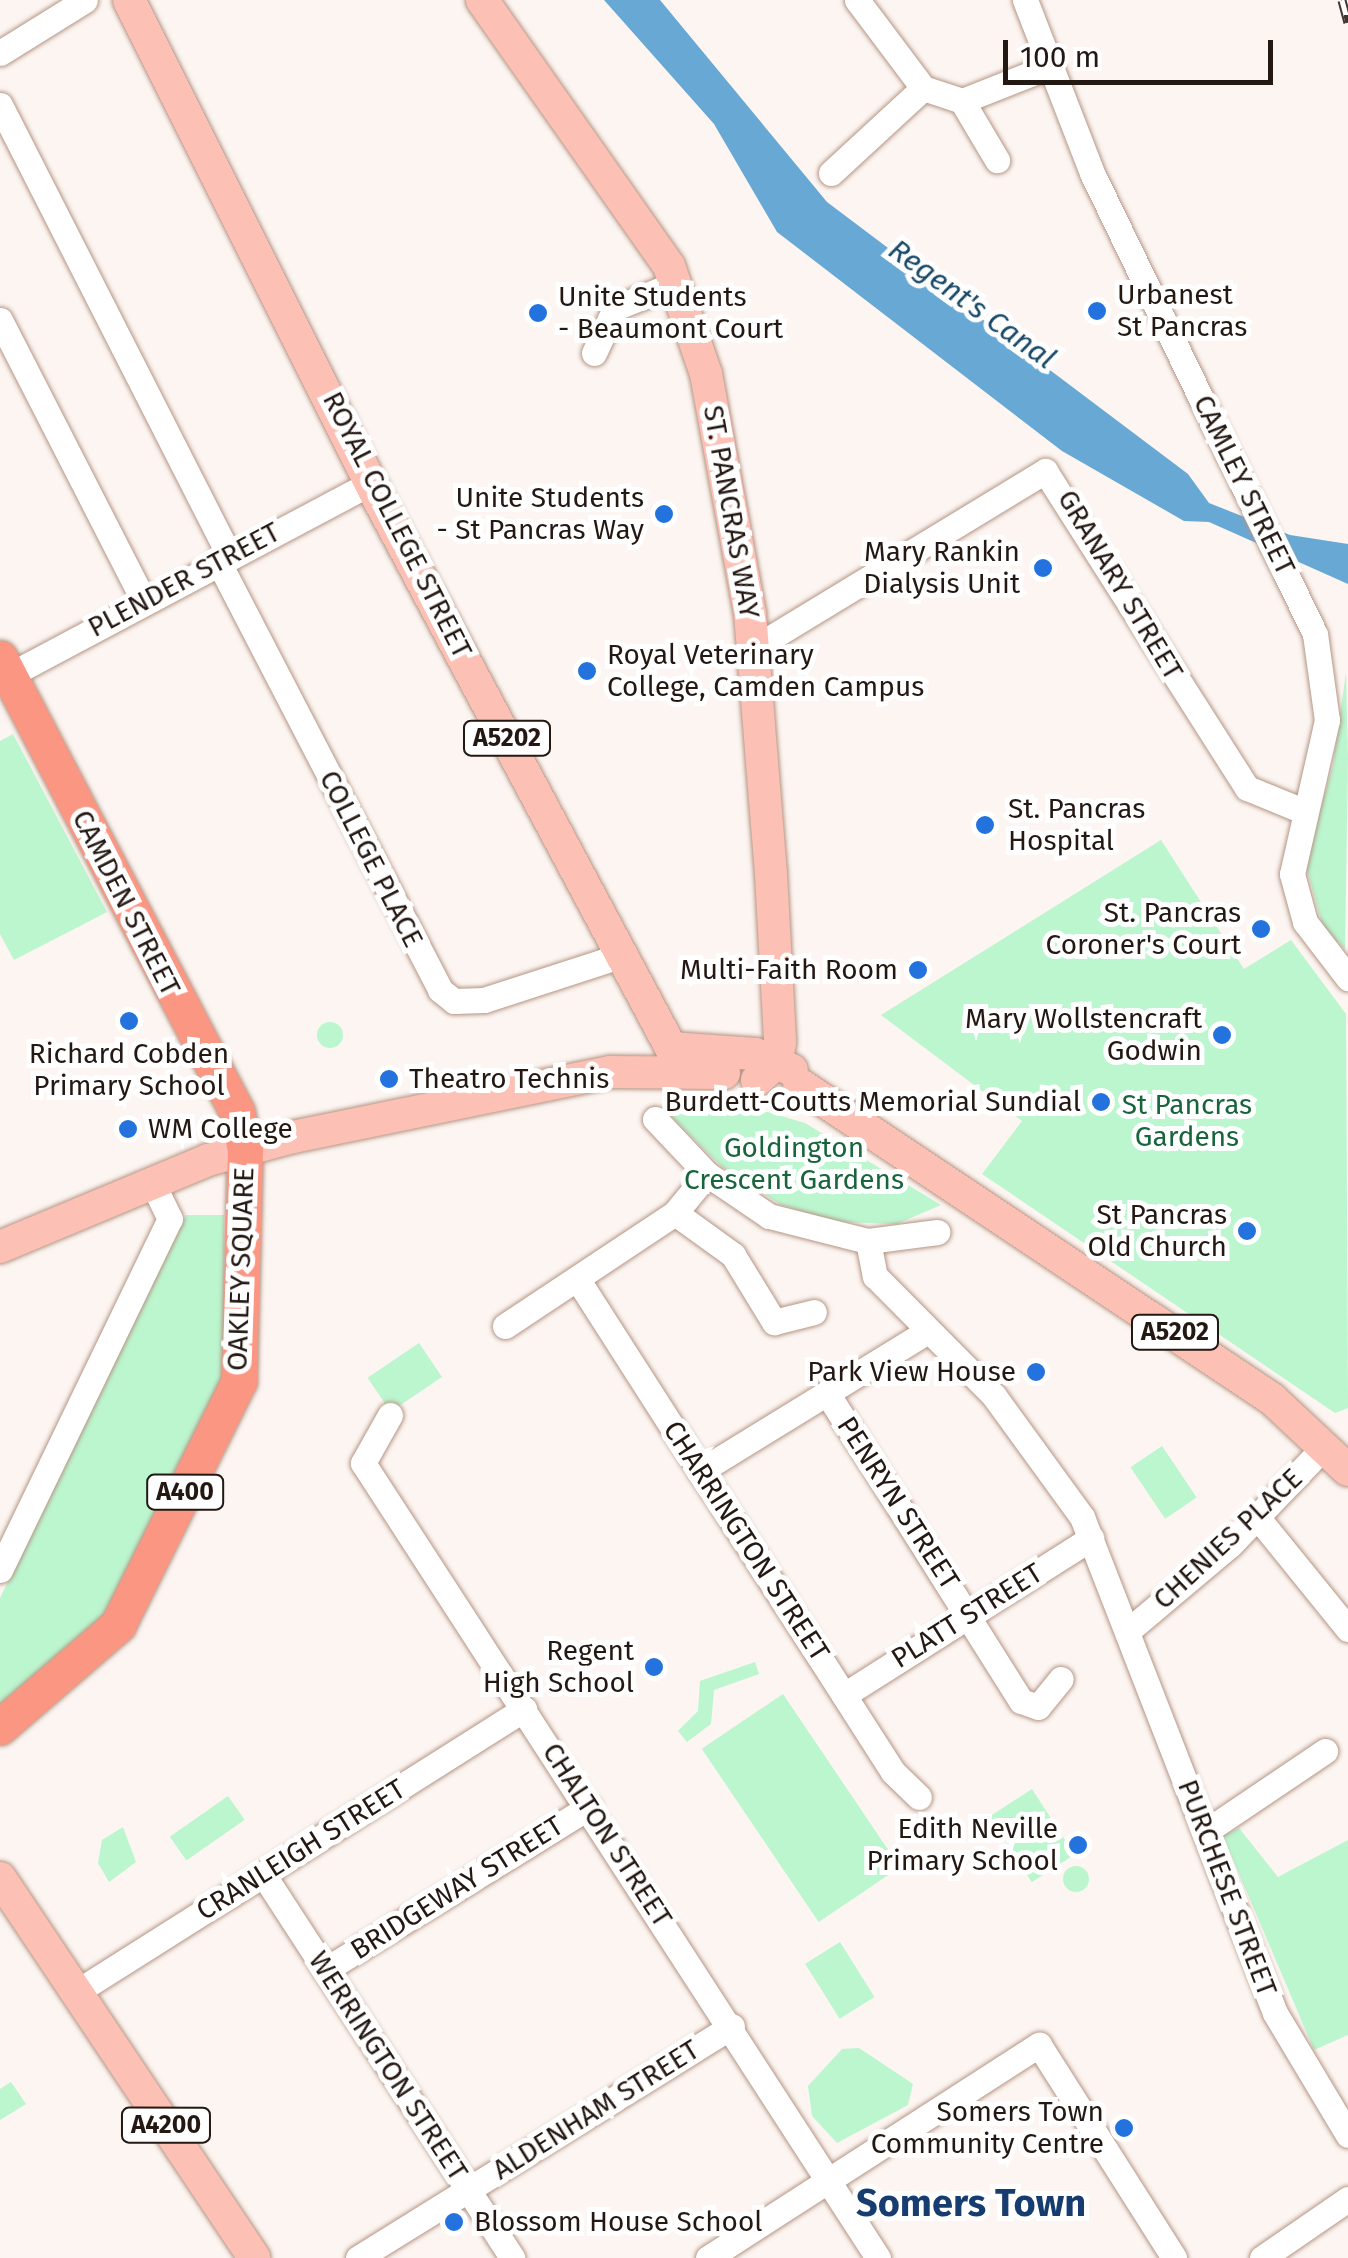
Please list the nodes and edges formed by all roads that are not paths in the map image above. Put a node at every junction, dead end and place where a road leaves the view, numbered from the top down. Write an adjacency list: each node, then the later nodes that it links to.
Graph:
1 (85, 0): 6 (street)
2 (129, 0): 16 (main road, ROYAL COLLEGE STREET / A5202)
3 (482, 0): 13 (main road, ST. PANCRAS WAY)
4 (857, 0): 8 (street)
5 (1025, 0): 7 (street, CAMLEY STREET)
6 (0, 53)
7 (1048, 67): 9 (street); 21 (street, CAMLEY STREET)
8 (923, 88): 9 (street); 12 (street)
9 (962, 101): 11 (street)
10 (0, 105): 17 (street, COLLEGE PLACE)
11 (998, 160)
12 (831, 174)
13 (677, 284): 15 (street); 19 (main road, ST. PANCRAS WAY)
14 (0, 320): 18 (street)
15 (594, 353)
16 (370, 482): 17 (street, PLENDER STREET); 22 (main road, ROYAL COLLEGE STREET / A5202)
17 (223, 558): 18 (street, PLENDER STREET); 22 (street, COLLEGE PLACE)
18 (143, 600): 20 (street, PLENDER STREET)
19 (754, 648): 21 (street, GRANARY STREET); 27 (main road, ST. PANCRAS WAY)
20 (3, 671): 29 (highway, CAMDEN STREET / A400)
21 (1301, 810): 23 (street, CAMLEY STREET)
22 (616, 957): 24 (main road, ROYAL COLLEGE STREET / A5202)
23 (1348, 978)
24 (680, 1051): 25 (main road); 26 (main road, A5202); 27 (main road, A5202)
25 (610, 1072): 26 (main road); 29 (main road)
26 (724, 1073): 27 (main road, A5202)
27 (778, 1076): 42 (main road, A5202)
28 (656, 1119): 30 (street)
29 (245, 1149): 31 (main road); 54 (highway, OAKLEY SQUARE / A400)
30 (707, 1174): 32 (street); 34 (street)
31 (152, 1184): 35 (main road); 47 (street)
32 (675, 1214): 36 (street); 37 (street)
33 (936, 1232): 34 (street)
34 (868, 1241): 39 (street, PURCHESE STREET)
35 (0, 1248)
36 (578, 1280): 38 (street); 44 (street, CHARRINGTON STREET)
37 (814, 1312)
38 (506, 1326)
39 (928, 1331): 40 (street); 46 (street, PURCHESE STREET)
40 (827, 1393): 44 (street); 48 (street, PENRYN STREET)
41 (390, 1415): 53 (street, CHALTON STREET)
42 (1325, 1446): 43 (main road, A5202); 45 (street, CHENIES PLACE)
43 (1348, 1470)
44 (700, 1471): 52 (street, CHARRINGTON STREET)
45 (1258, 1518): 49 (street, CHENIES PLACE); 50 (street)
46 (1091, 1538): 48 (street, PLATT STREET); 49 (street, PURCHESE STREET)
47 (0, 1570)
48 (969, 1613): 51 (street, PENRYN STREET); 52 (street, PLATT STREET)
49 (1129, 1630): 58 (street, PURCHESE STREET)
50 (1348, 1630)
51 (1061, 1679)
52 (844, 1694): 56 (street, CHARRINGTON STREET)
53 (524, 1709): 57 (street, CHALTON STREET); 59 (street, CRANLEIGH STREET)
54 (0, 1728)
55 (1325, 1751): 58 (street)
56 (919, 1797)
57 (589, 1807): 61 (street, BRIDGEWAY STREET); 63 (street, CHALTON STREET)
58 (1205, 1832): 64 (street, PURCHESE STREET)
59 (262, 1874): 61 (street, WERRINGTON STREET); 62 (street, CRANLEIGH STREET)
60 (0, 1878): 62 (main road, A4200)
61 (325, 1970): 66 (street, WERRINGTON STREET)
62 (78, 1991): 68 (main road, A4200)
63 (732, 2026): 65 (street, CHALTON STREET); 66 (street, ALDENHAM STREET)
64 (1348, 2135)
65 (830, 2180): 71 (street); 72 (street, CHALTON STREET); 73 (street)
66 (468, 2190): 69 (street, ALDENHAM STREET); 70 (street, WERRINGTON STREET)
67 (1348, 2199): 74 (street)
68 (254, 2258)
69 (358, 2258)
70 (512, 2258)
71 (708, 2258)
72 (878, 2258)
73 (1174, 2258)
74 (1262, 2258)

